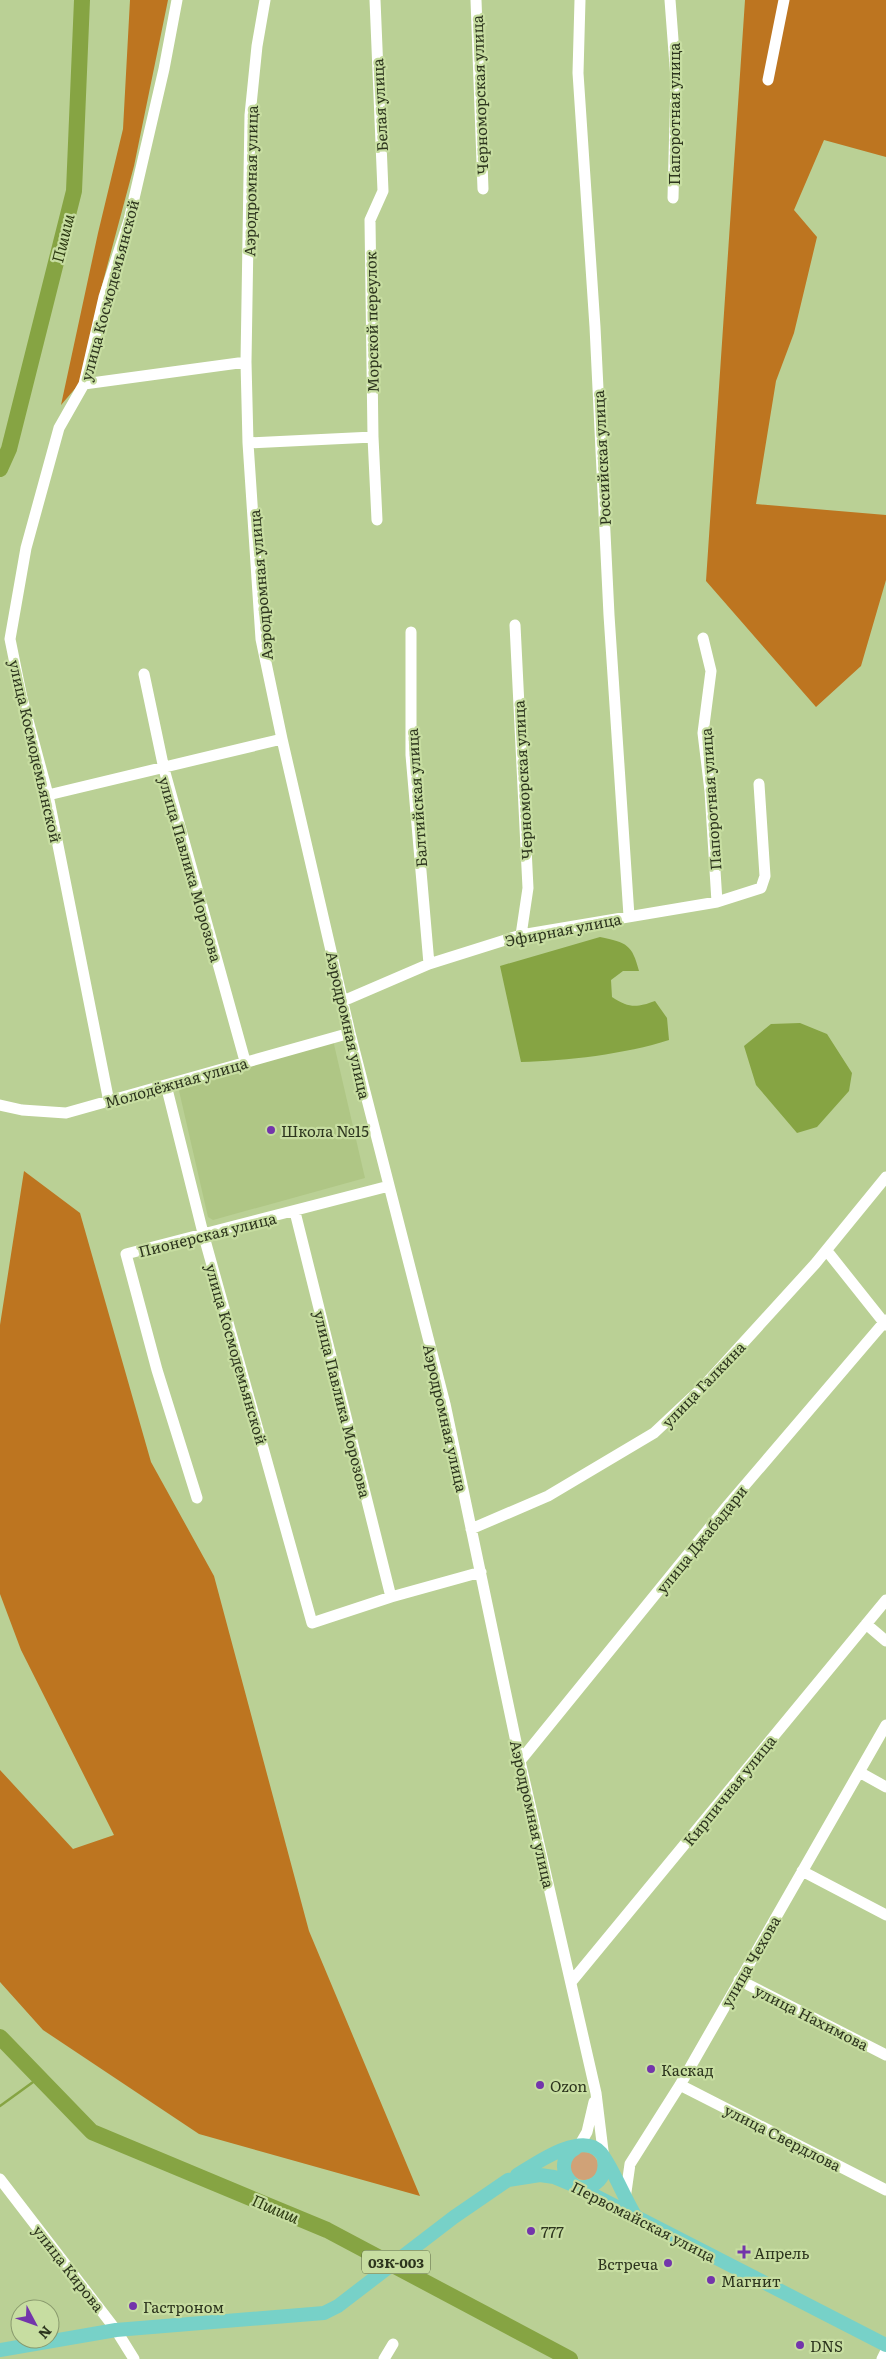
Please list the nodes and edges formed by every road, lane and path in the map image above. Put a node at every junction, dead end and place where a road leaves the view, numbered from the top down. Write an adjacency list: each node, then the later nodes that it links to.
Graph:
1 (177, 0): 13 (street, улица Космодемьянской)
2 (266, 0): 12 (street, Аэродромная улица)
3 (375, 0): 11 (street, Белая улица)
4 (476, 0): 9 (street, Черноморская улица)
5 (580, 0): 26 (street, Российская улица)
6 (670, 0): 10 (street, Папоротная улица)
7 (784, 0): 8 (street)
8 (768, 80)
9 (483, 190)
10 (673, 198)
11 (375, 208): 14 (street, Морской переулок)
12 (246, 362): 13 (street); 15 (street, Аэродромная улица)
13 (84, 384): 24 (street, улица Космодемьянской)
14 (373, 437): 15 (street); 16 (street)
15 (248, 443): 21 (street, Аэродромная улица)
16 (377, 520)
17 (515, 625): 27 (street, Черноморская улица)
18 (411, 632): 28 (street, Балтийская улица)
19 (703, 638): 25 (street, Папоротная улица)
20 (144, 674): 22 (street, улица Павлика Морозова)
21 (282, 739): 22 (street); 29 (street, Аэродромная улица)
22 (164, 769): 24 (street); 31 (street, улица Павлика Морозова)
23 (759, 784): 25 (street, Эфирная улица)
24 (48, 795): 33 (street, улица Космодемьянской)
25 (717, 902): 26 (street, Эфирная улица)
26 (629, 916): 27 (street, Эфирная улица)
27 (521, 935): 28 (street, Эфирная улица)
28 (429, 964): 29 (street, Эфирная улица)
29 (343, 1001): 30 (street, Аэродромная улица)
30 (350, 1033): 31 (street, Молодёжная улица); 36 (street, Аэродромная улица)
31 (246, 1062): 32 (street, Молодёжная улица)
32 (166, 1084): 33 (street, Молодёжная улица); 38 (street, улица Космодемьянской)
33 (109, 1102): 34 (street, Молодёжная улица)
34 (0, 1105)
35 (886, 1177): 39 (street, улица Галкина)
36 (389, 1186): 37 (street, Пионерская улица); 42 (street, Аэродромная улица)
37 (295, 1212): 38 (street, Пионерская улица); 44 (street, улица Павлика Морозова)
38 (203, 1233): 41 (street, Пионерская улица); 44 (street, улица Космодемьянской)
39 (827, 1250): 40 (street); 42 (street, улица Галкина)
40 (885, 1322): 49 (street, улица Джабадари)
41 (197, 1498)
42 (471, 1529): 43 (street, Аэродромная улица)
43 (481, 1572): 44 (street); 49 (street, Аэродромная улица)
44 (391, 1597)
45 (886, 1600): 46 (street, Кирпичная улица)
46 (866, 1624): 47 (street); 54 (street, Кирпичная улица)
47 (886, 1641)
48 (886, 1725): 50 (street, улица Чехова)
49 (520, 1761): 54 (street, Аэродромная улица)
50 (861, 1773): 51 (street); 52 (street, улица Чехова)
51 (886, 1787)
52 (802, 1871): 53 (street); 55 (street, улица Чехова)
53 (886, 1915)
54 (572, 1980): 58 (street, Аэродромная улица)
55 (739, 1980): 56 (street, улица Нахимова); 57 (street, улица Чехова)
56 (886, 2055)
57 (680, 2084): 64 (street, улица Свердлова); 65 (street, улица Чехова)
58 (596, 2093): 59 (street, Аэродромная улица); 60 (street, Аэродромная улица)
59 (579, 2146): 60 (main road); 62 (main road, 03К-003); 63 (main road)
60 (604, 2159): 63 (main road); 65 (main road)
61 (0, 2179): 67 (street, улица Кирова)
62 (508, 2180): 63 (main road, Первомайская улица / 03К-003); 67 (main road, Первомайская улица / 03К-003)
63 (575, 2185): 66 (main road, Первомайская улица / 03К-003)
64 (886, 2190)
65 (625, 2200): 66 (main road)
66 (636, 2218): 69 (main road, Первомайская улица / 03К-003)
67 (116, 2330): 70 (main road, 03К-003); 72 (street, улица Кирова)
68 (393, 2344): 73 (street)
69 (886, 2345)
70 (0, 2350)
71 (886, 2351): 74 (street)
72 (134, 2359)
73 (384, 2359)
74 (882, 2359)

